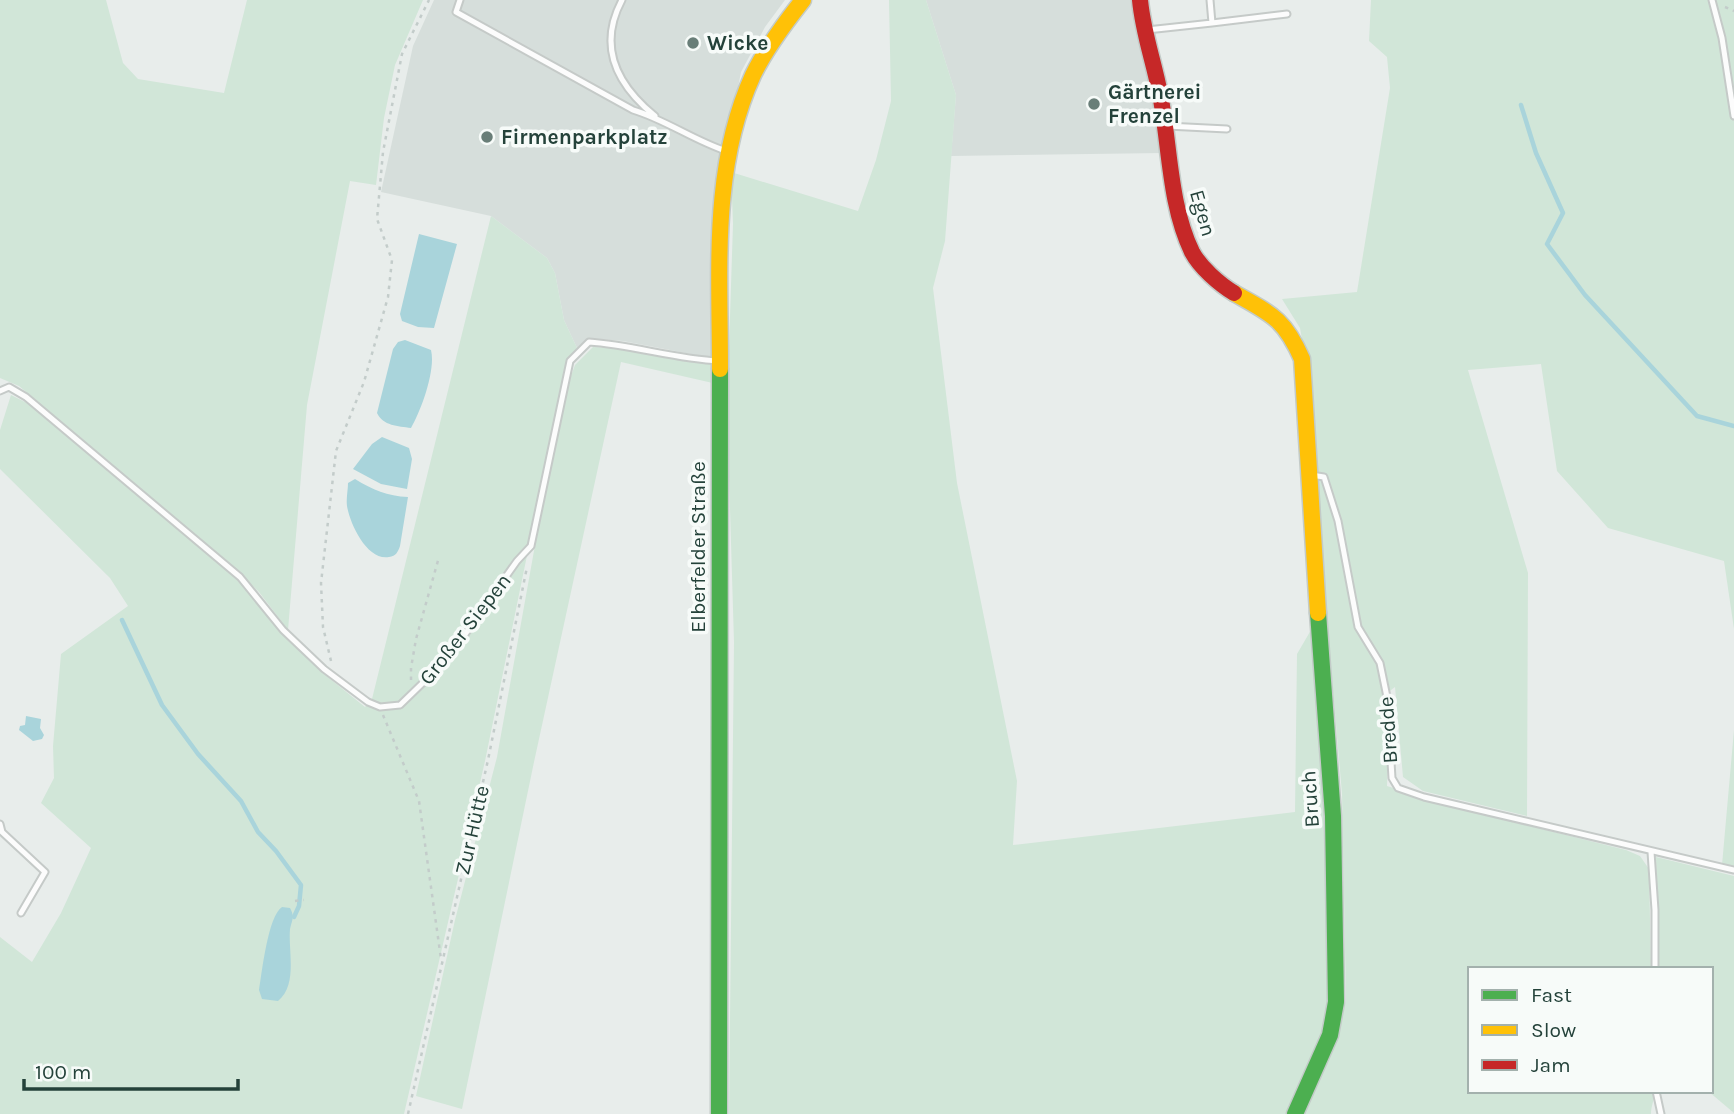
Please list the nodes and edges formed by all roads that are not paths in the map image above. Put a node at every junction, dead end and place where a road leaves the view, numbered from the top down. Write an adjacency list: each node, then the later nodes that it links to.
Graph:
1 (460, 0): 11 (lane)
2 (622, 0): 11 (lane)
3 (803, 0): 14 (street, Elberfelder Straße)
4 (1140, 0): 9 (street, Egen)
5 (1210, 0): 8 (lane)
6 (1712, 0): 10 (lane)
7 (1287, 14): 8 (lane)
8 (1212, 23): 9 (lane)
9 (1144, 31): 12 (street, Egen)
10 (1734, 116)
11 (657, 118): 14 (lane)
12 (1164, 126): 13 (lane); 17 (street, Egen)
13 (1227, 130)
14 (729, 152): 15 (street, Elberfelder Straße)
15 (719, 361): 16 (lane, Großer Siepen); 24 (street, Elberfelder Straße)
16 (0, 391)
17 (1310, 475): 19 (lane, Bredde); 25 (street, Bruch)
18 (0, 824): 21 (lane)
19 (1651, 852): 20 (lane, Bredde); 22 (lane)
20 (1734, 870)
21 (21, 914)
22 (1655, 967)
23 (1656, 1093): 26 (lane)
24 (719, 1114)
25 (1294, 1114)
26 (1661, 1114)

